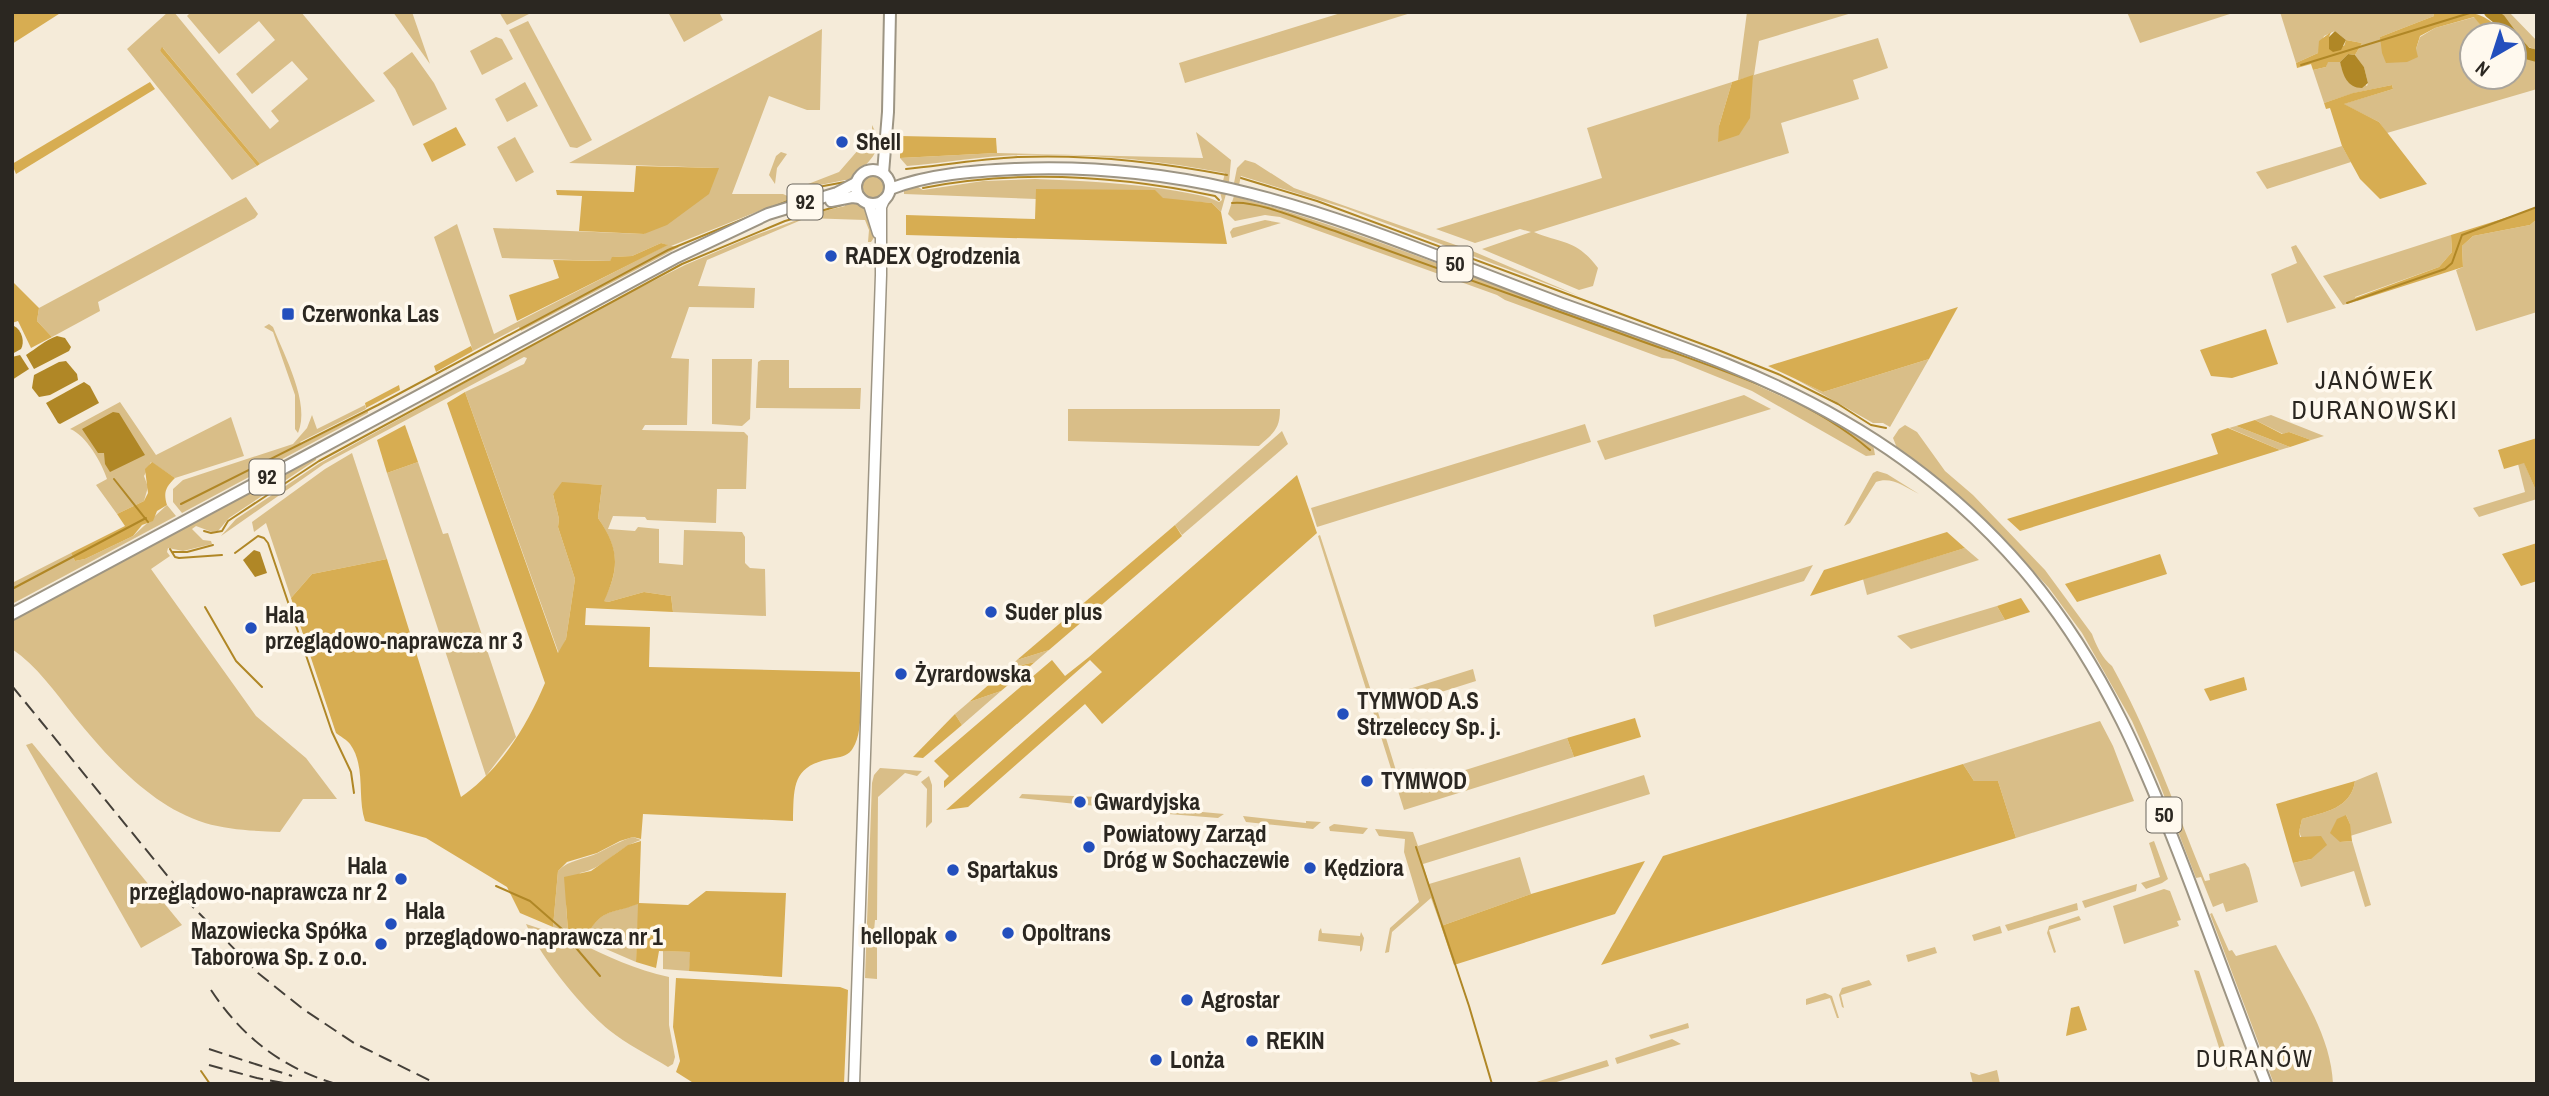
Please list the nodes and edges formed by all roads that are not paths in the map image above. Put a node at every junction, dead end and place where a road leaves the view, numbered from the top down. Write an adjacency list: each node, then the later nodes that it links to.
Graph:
1 (890, 12): 2 (main road)
2 (887, 89): 3 (main road); 4 (main road)
3 (870, 170): 4 (main road, 50); 5 (main road)
4 (887, 180): 6 (main road); 12 (main road, 50)
5 (856, 183): 7 (main road); 8 (main road, 92)
6 (884, 200): 7 (main road); 9 (main road)
7 (864, 201): 8 (main road, 92); 9 (main road)
8 (754, 223): 10 (main road, 92)
9 (881, 243): 11 (main road)
10 (12, 614)
11 (854, 1084)
12 (2266, 1084)

